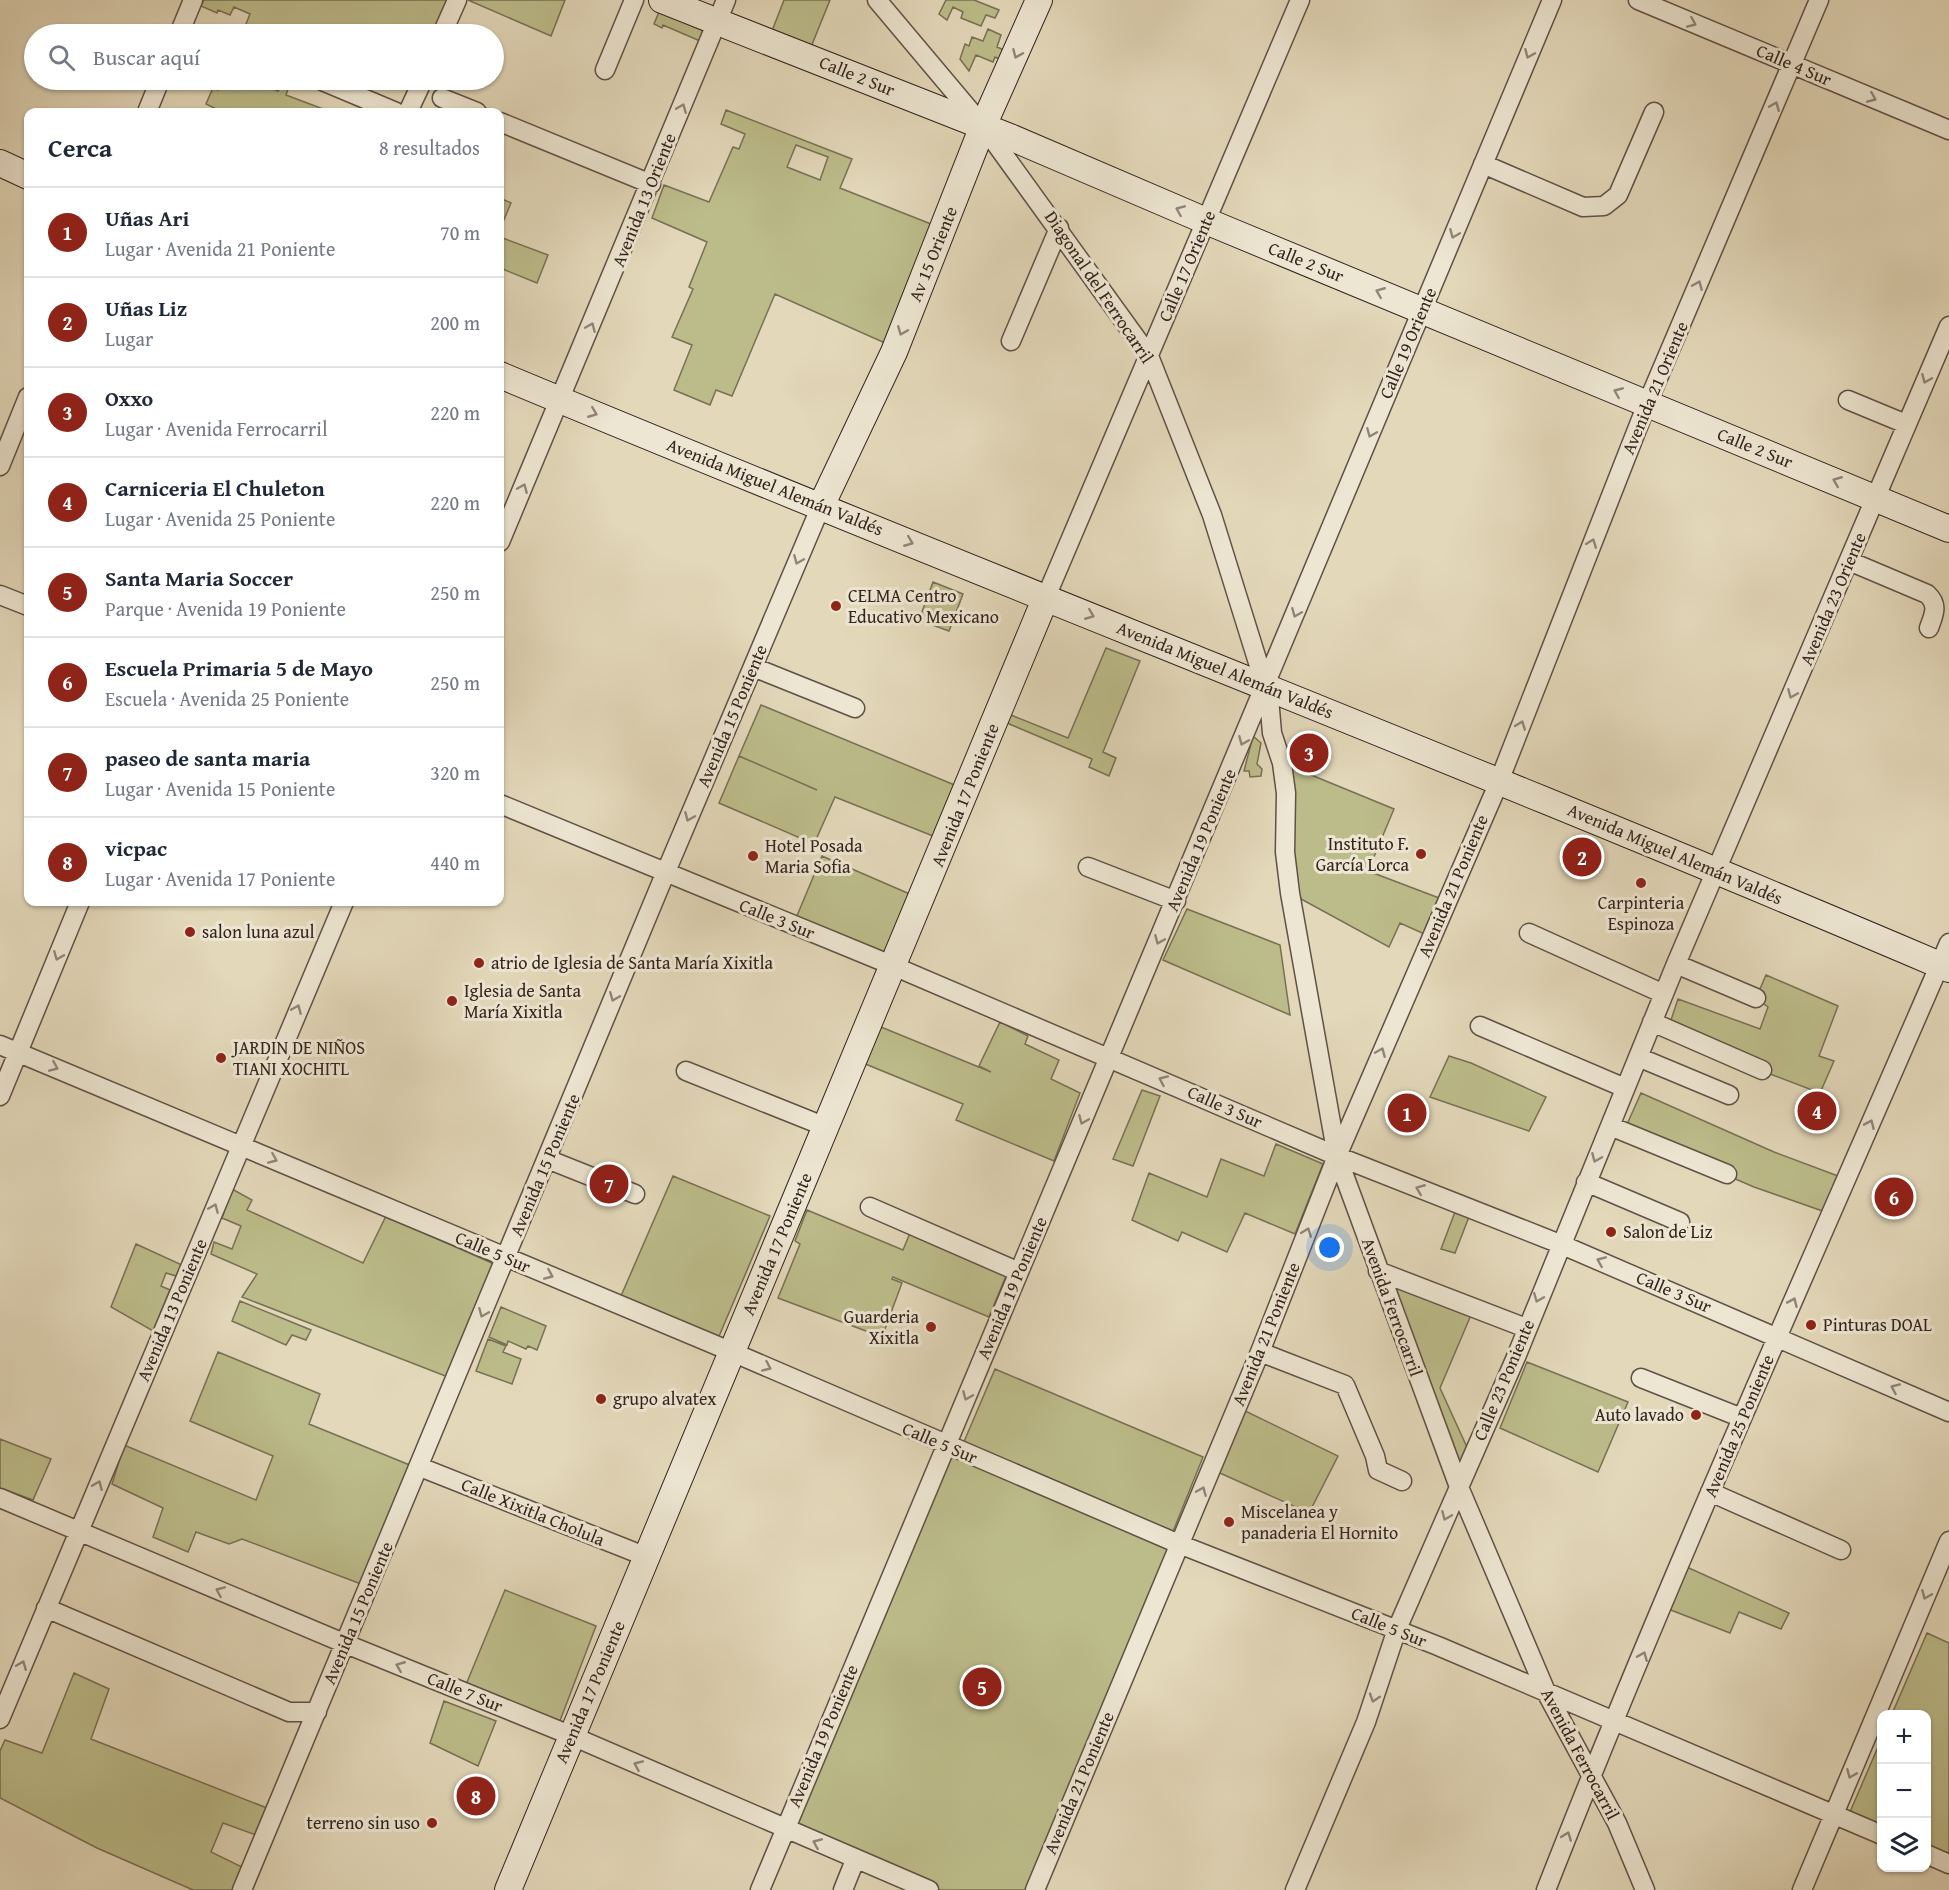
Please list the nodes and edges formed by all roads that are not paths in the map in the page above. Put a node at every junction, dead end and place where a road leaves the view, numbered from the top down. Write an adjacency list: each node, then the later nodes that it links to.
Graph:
1 (193, 0): 12 (street)
2 (457, 0): 13 (street)
3 (634, 0): 15 (street)
4 (662, 0): 11 (main road, Calle 2 Sur)
5 (877, 0): 26 (street, Diagonal del Ferrocarril)
6 (1039, 0): 26 (main road, Av 15 Oriente, one-way to 26)
7 (1300, 0): 32 (street, Calle 17 Oriente)
8 (1552, 0): 29 (street, Calle 19 Oriente, one-way to 29)
9 (1638, 0): 14 (street, Calle 4 Sur, one-way to 14)
10 (1819, 0): 14 (street, Avenida 21 Oriente)
11 (722, 11): 26 (main road, Calle 2 Sur); 31 (street, Avenida 13 Oriente, one-way to 11)
12 (183, 24)
13 (446, 24)
14 (1792, 64): 27 (street, Calle 4 Sur, one-way to 27); 41 (street, Avenida 21 Oriente, one-way to 14)
15 (605, 70)
16 (156, 90): 20 (street)
17 (344, 90): 21 (street)
18 (418, 90): 22 (street)
19 (442, 98): 23 (street)
20 (149, 108)
21 (386, 108)
22 (410, 108)
23 (467, 108)
24 (1654, 112): 29 (street)
25 (504, 124): 31 (street)
26 (983, 126): 32 (main road, Calle 2 Sur, one-way to 26); 33 (street, Diagonal del Ferrocarril); 46 (main road, Av 15 Oriente, one-way to 46)
27 (1949, 130)
28 (0, 164): 30 (main road)
29 (1483, 164): 34 (street, Calle 19 Oriente, one-way to 34)
30 (24, 174)
31 (651, 184): 39 (street, Avenida 13 Oriente, one-way to 31)
32 (1206, 221): 34 (main road, Calle 2 Sur, one-way to 32); 37 (street, Calle 17 Oriente)
33 (1059, 228): 36 (street); 37 (street, Diagonal del Ferrocarril)
34 (1422, 310): 41 (main road, Calle 2 Sur, one-way to 34); 55 (street, Calle 19 Oriente, one-way to 55)
35 (1949, 326): 43 (street, Avenida 23 Oriente, one-way to 43)
36 (1011, 341)
37 (1149, 356): 51 (street, Calle 17 Oriente); 55 (street, Diagonal del Ferrocarril)
38 (504, 377): 39 (main road, Avenida Miguel Alemán Valdés)
39 (561, 400): 46 (main road, Avenida Miguel Alemán Valdés, one-way to 46); 48 (street, one-way to 39)
40 (1848, 400): 43 (street)
41 (1647, 404): 45 (main road, Calle 2 Sur, one-way to 41); 57 (street, Avenida 21 Oriente, one-way to 41)
42 (24, 407): 44 (street)
43 (1906, 424): 45 (street, Avenida 23 Oriente)
44 (0, 466)
45 (1875, 496): 47 (main road, Calle 2 Sur); 49 (street, Avenida 23 Oriente)
46 (821, 506): 51 (main road, Avenida Miguel Alemán Valdés, one-way to 51); 54 (street, Avenida 15 Poniente, one-way to 54)
47 (1949, 529)
48 (504, 533)
49 (1849, 561): 53 (street); 60 (street, Avenida 23 Oriente, one-way to 60)
50 (0, 595): 52 (street)
51 (1046, 597): 55 (main road, Avenida Miguel Alemán Valdés, one-way to 55); 68 (main road, Avenida 17 Poniente)
52 (24, 604)
53 (1929, 628)
54 (753, 668): 56 (street); 61 (street, Avenida 15 Poniente, one-way to 61)
55 (1265, 687): 57 (main road, Avenida Miguel Alemán Valdés); 62 (street, Avenida 19 Poniente, one-way to 62); 85 (street, Avenida Ferrocarril)
56 (855, 708)
57 (1499, 779): 60 (main road, Avenida Miguel Alemán Valdés); 85 (street, Avenida 21 Poniente, one-way to 57)
58 (504, 806): 61 (street, Calle 3 Sur)
59 (1088, 867): 62 (street)
60 (1717, 872): 66 (main road, Avenida Miguel Alemán Valdés); 67 (street, Calle 23 Poniente)
61 (665, 874): 68 (street, Calle 3 Sur); 86 (street, Avenida 15 Poniente, one-way to 86)
62 (1176, 901): 75 (street, Avenida 19 Poniente, one-way to 75)
63 (78, 906): 74 (street, one-way to 74)
64 (342, 906): 84 (street, Avenida 13 Poniente, one-way to 64)
65 (1529, 933): 69 (street)
66 (1946, 959): 97 (street, Avenida 25 Poniente, one-way to 66)
67 (1676, 964): 69 (street, Calle 23 Poniente); 70 (street)
68 (893, 966): 75 (street, Calle 3 Sur); 83 (main road, Avenida 17 Poniente)
69 (1664, 994): 71 (street, Calle 23 Poniente)
70 (1756, 998)
71 (1652, 1022): 76 (street, Calle 23 Poniente); 77 (street)
72 (1480, 1026): 79 (street)
73 (0, 1045): 74 (street, Calle 5 Sur)
74 (18, 1052): 81 (street); 84 (street, Calle 5 Sur, one-way to 84)
75 (1110, 1057): 85 (street, Calle 3 Sur, one-way to 75); 95 (street, Avenida 19 Poniente, one-way to 95)
76 (1638, 1057): 79 (street, Calle 23 Poniente); 80 (street)
77 (1762, 1070)
78 (686, 1071): 83 (street)
79 (1625, 1088): 82 (street, Calle 23 Poniente)
80 (1729, 1095)
81 (0, 1096)
82 (1610, 1126): 87 (street); 88 (street, Calle 23 Poniente, one-way to 88)
83 (826, 1127): 98 (main road, Avenida 17 Poniente)
84 (241, 1145): 93 (street, Calle 5 Sur, one-way to 93); 109 (street, Avenida 13 Poniente, one-way to 84)
85 (1336, 1156): 92 (street, Calle 3 Sur, one-way to 85); 94 (street, Avenida Ferrocarril); 99 (street, Avenida 21 Poniente, one-way to 85)
86 (548, 1159): 89 (street); 93 (street, Avenida 15 Poniente)
87 (1727, 1174)
88 (1586, 1182): 91 (street); 92 (street, Calle 23 Poniente)
89 (635, 1194)
90 (870, 1207): 95 (street)
91 (1680, 1222)
92 (1560, 1244): 96 (street, Calle 23 Poniente, one-way to 96); 97 (street, Calle 3 Sur, one-way to 92)
93 (506, 1258): 98 (street, Calle 5 Sur, one-way to 98); 104 (street, Avenida 15 Poniente, one-way to 104)
94 (1378, 1271): 96 (street); 106 (street, Avenida Ferrocarril)
95 (1019, 1272): 103 (street, Avenida 19 Poniente, one-way to 103)
96 (1526, 1328): 106 (street, Calle 23 Poniente)
97 (1777, 1338): 101 (street, Calle 3 Sur, one-way to 97); 102 (street, Avenida 25 Poniente)
98 (732, 1352): 103 (street, Calle 5 Sur, one-way to 103); 113 (main road, Avenida 17 Poniente)
99 (1260, 1352): 105 (street); 111 (street, Avenida 21 Poniente, one-way to 99)
100 (1641, 1378): 102 (street)
101 (1949, 1412)
102 (1742, 1418): 107 (street, Avenida 25 Poniente)
103 (946, 1446): 111 (street, Calle 5 Sur); 126 (street, Avenida 19 Poniente)
104 (420, 1467): 113 (street, Calle Xixitla Cholula); 116 (street, Avenida 15 Poniente)
105 (1402, 1481)
106 (1459, 1487): 115 (street, Calle 23 Poniente, one-way to 115); 117 (street, Avenida Ferrocarril)
107 (1710, 1492): 112 (street); 121 (street, Avenida 25 Poniente, one-way to 107)
108 (0, 1498): 109 (street, Calle 7 Sur)
109 (78, 1532): 114 (street, Avenida 13 Poniente); 116 (street, Calle 7 Sur, one-way to 109)
110 (1948, 1543): 125 (street, one-way to 125)
111 (1179, 1544): 115 (street, Calle 5 Sur); 136 (street, Avenida 21 Poniente)
112 (1841, 1550)
113 (647, 1557): 123 (main road, Avenida 17 Poniente)
114 (46, 1608): 118 (street); 120 (street, Avenida 13 Poniente, one-way to 114)
115 (1397, 1629): 117 (street, Calle 5 Sur); 137 (street, Calle 23 Poniente, one-way to 137)
116 (346, 1644): 119 (street, Avenida 15 Poniente); 123 (street, Calle 7 Sur, one-way to 116)
117 (1547, 1694): 121 (street, Calle 5 Sur); 124 (street, Avenida Ferrocarril)
118 (289, 1712): 119 (street); 122 (street)
119 (317, 1712): 122 (street, Avenida 15 Poniente)
120 (0, 1719)
121 (1616, 1722): 124 (street, Avenida 25 Poniente); 125 (street, Calle 5 Sur)
122 (308, 1733): 131 (street, Avenida 15 Poniente)
123 (572, 1736): 126 (street, Calle 7 Sur, one-way to 123); 132 (main road, Avenida 17 Poniente)
124 (1592, 1774): 138 (street, Avenida 25 Poniente, one-way to 124); 139 (street, Avenida Ferrocarril)
125 (1834, 1815): 127 (street, Calle 5 Sur); 140 (street)
126 (784, 1829): 129 (street, Calle 7 Sur, one-way to 126); 133 (street, Avenida 19 Poniente)
127 (1877, 1833)
128 (1931, 1856): 130 (street)
129 (855, 1860): 134 (street); 135 (street, Calle 7 Sur)
130 (1949, 1864)
131 (242, 1890)
132 (508, 1890)
133 (760, 1890)
134 (843, 1890)
135 (929, 1890)
136 (1035, 1890)
137 (1295, 1890)
138 (1546, 1890)
139 (1646, 1890)
140 (1802, 1890)

